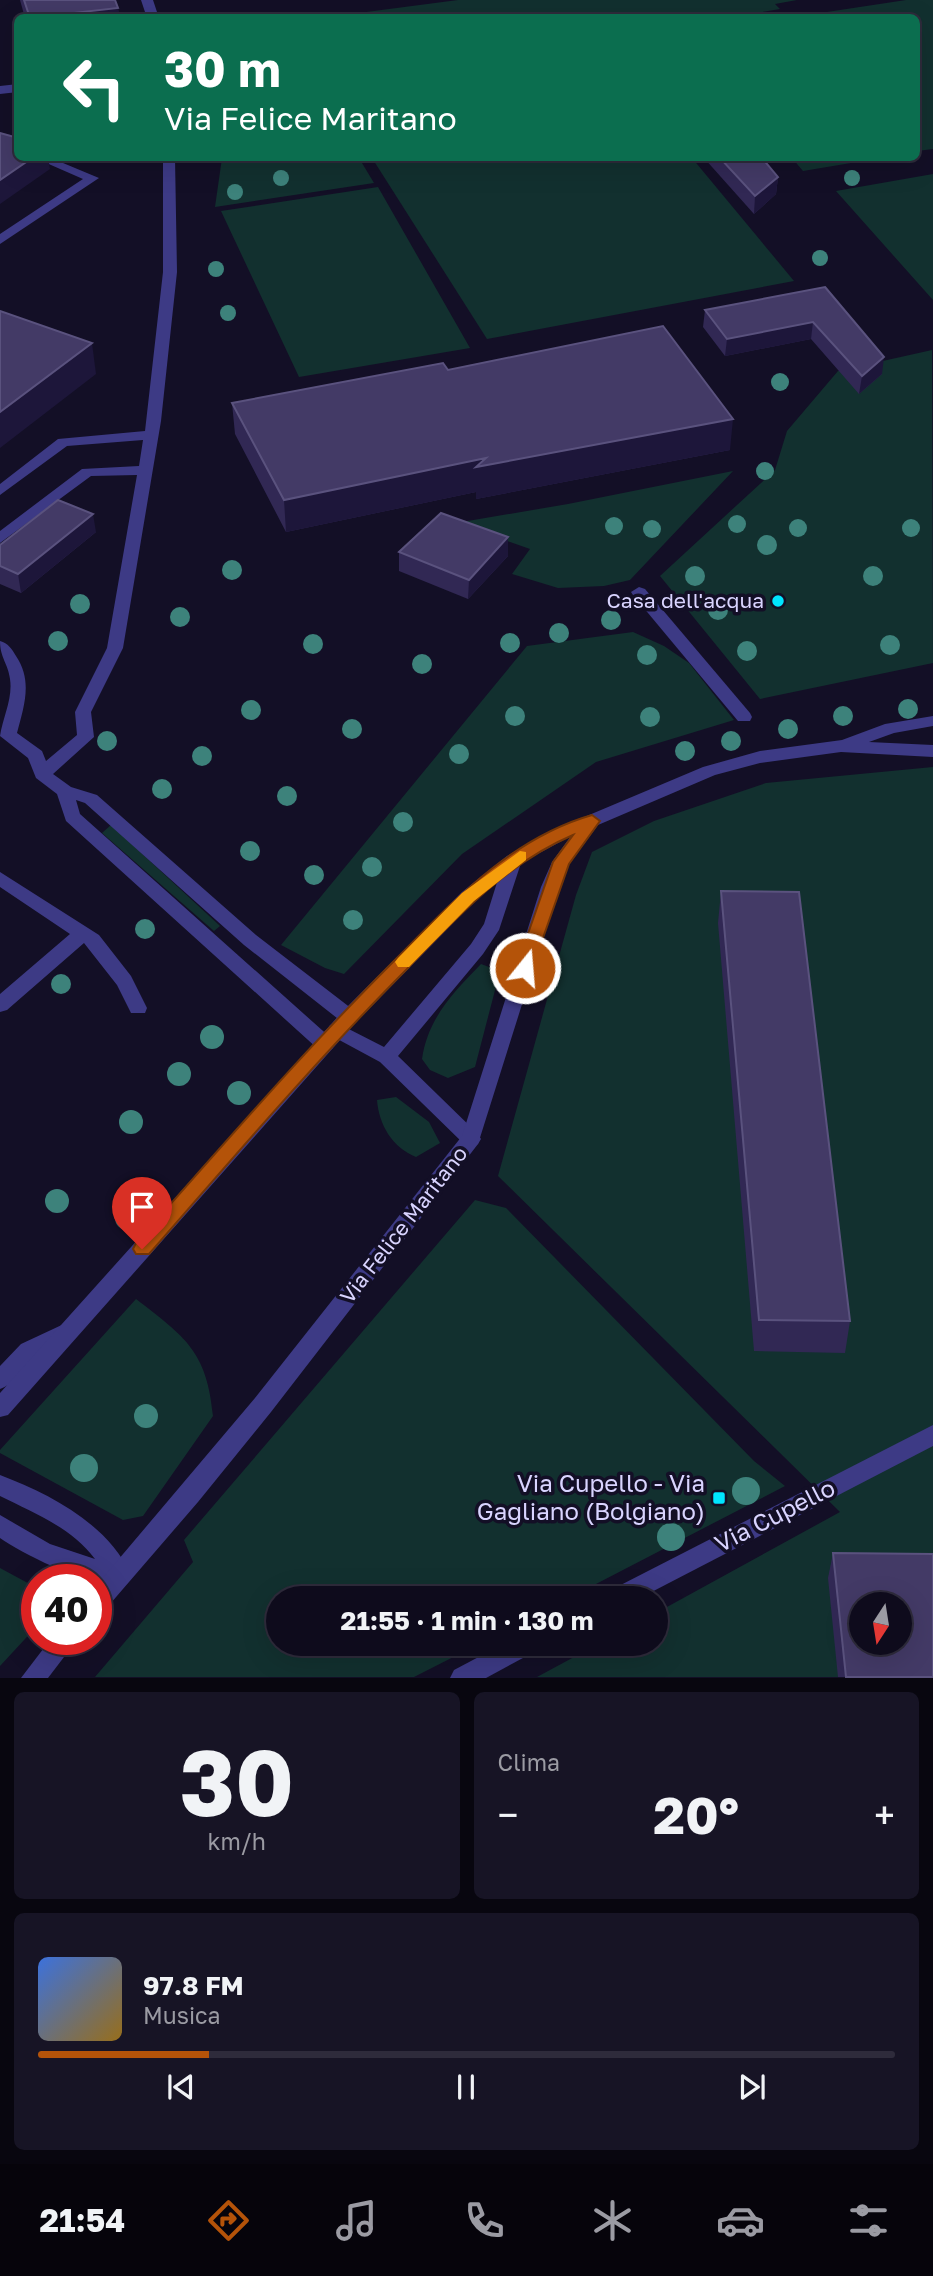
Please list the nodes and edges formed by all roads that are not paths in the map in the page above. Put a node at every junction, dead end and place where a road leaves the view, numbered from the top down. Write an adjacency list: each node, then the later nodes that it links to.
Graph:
1 (49, 161): 3 (street)
2 (169, 161): 4 (street)
3 (0, 240)
4 (151, 435): 5 (street); 6 (street)
5 (145, 470): 7 (street); 14 (street)
6 (0, 491)
7 (0, 538)
8 (639, 592): 10 (street)
9 (0, 646): 14 (street)
10 (744, 717)
11 (933, 721): 12 (street, Via Felice Maritano)
12 (841, 746): 13 (street, Via Felice Maritano); 16 (street, Via Felice Maritano)
13 (933, 751)
14 (42, 774): 15 (street)
15 (65, 791): 22 (street); 22 (street)
16 (592, 821): 17 (street, Via Felice Maritano); 24 (street, Via Felice Maritano)
17 (513, 860): 22 (street, Via Felice Maritano); 23 (street)
18 (0, 878): 19 (street)
19 (83, 933): 20 (street); 21 (street)
20 (0, 1005)
21 (138, 1007)
22 (337, 1030): 23 (street); 25 (street, Via Felice Maritano)
23 (387, 1057): 24 (street)
24 (471, 1139): 31 (street, Via Felice Maritano)
25 (69, 1331): 26 (street); 27 (street, Via Felice Maritano)
26 (0, 1380)
27 (0, 1408)
28 (933, 1435): 33 (street, Via Cupello)
29 (0, 1485): 31 (street)
30 (0, 1525): 31 (street)
31 (120, 1575): 32 (street, Via Felice Maritano)
32 (112, 1584)
33 (640, 1586)
34 (52, 1655): 36 (street)
35 (503, 1656): 37 (street)
36 (33, 1678)
37 (462, 1678)

